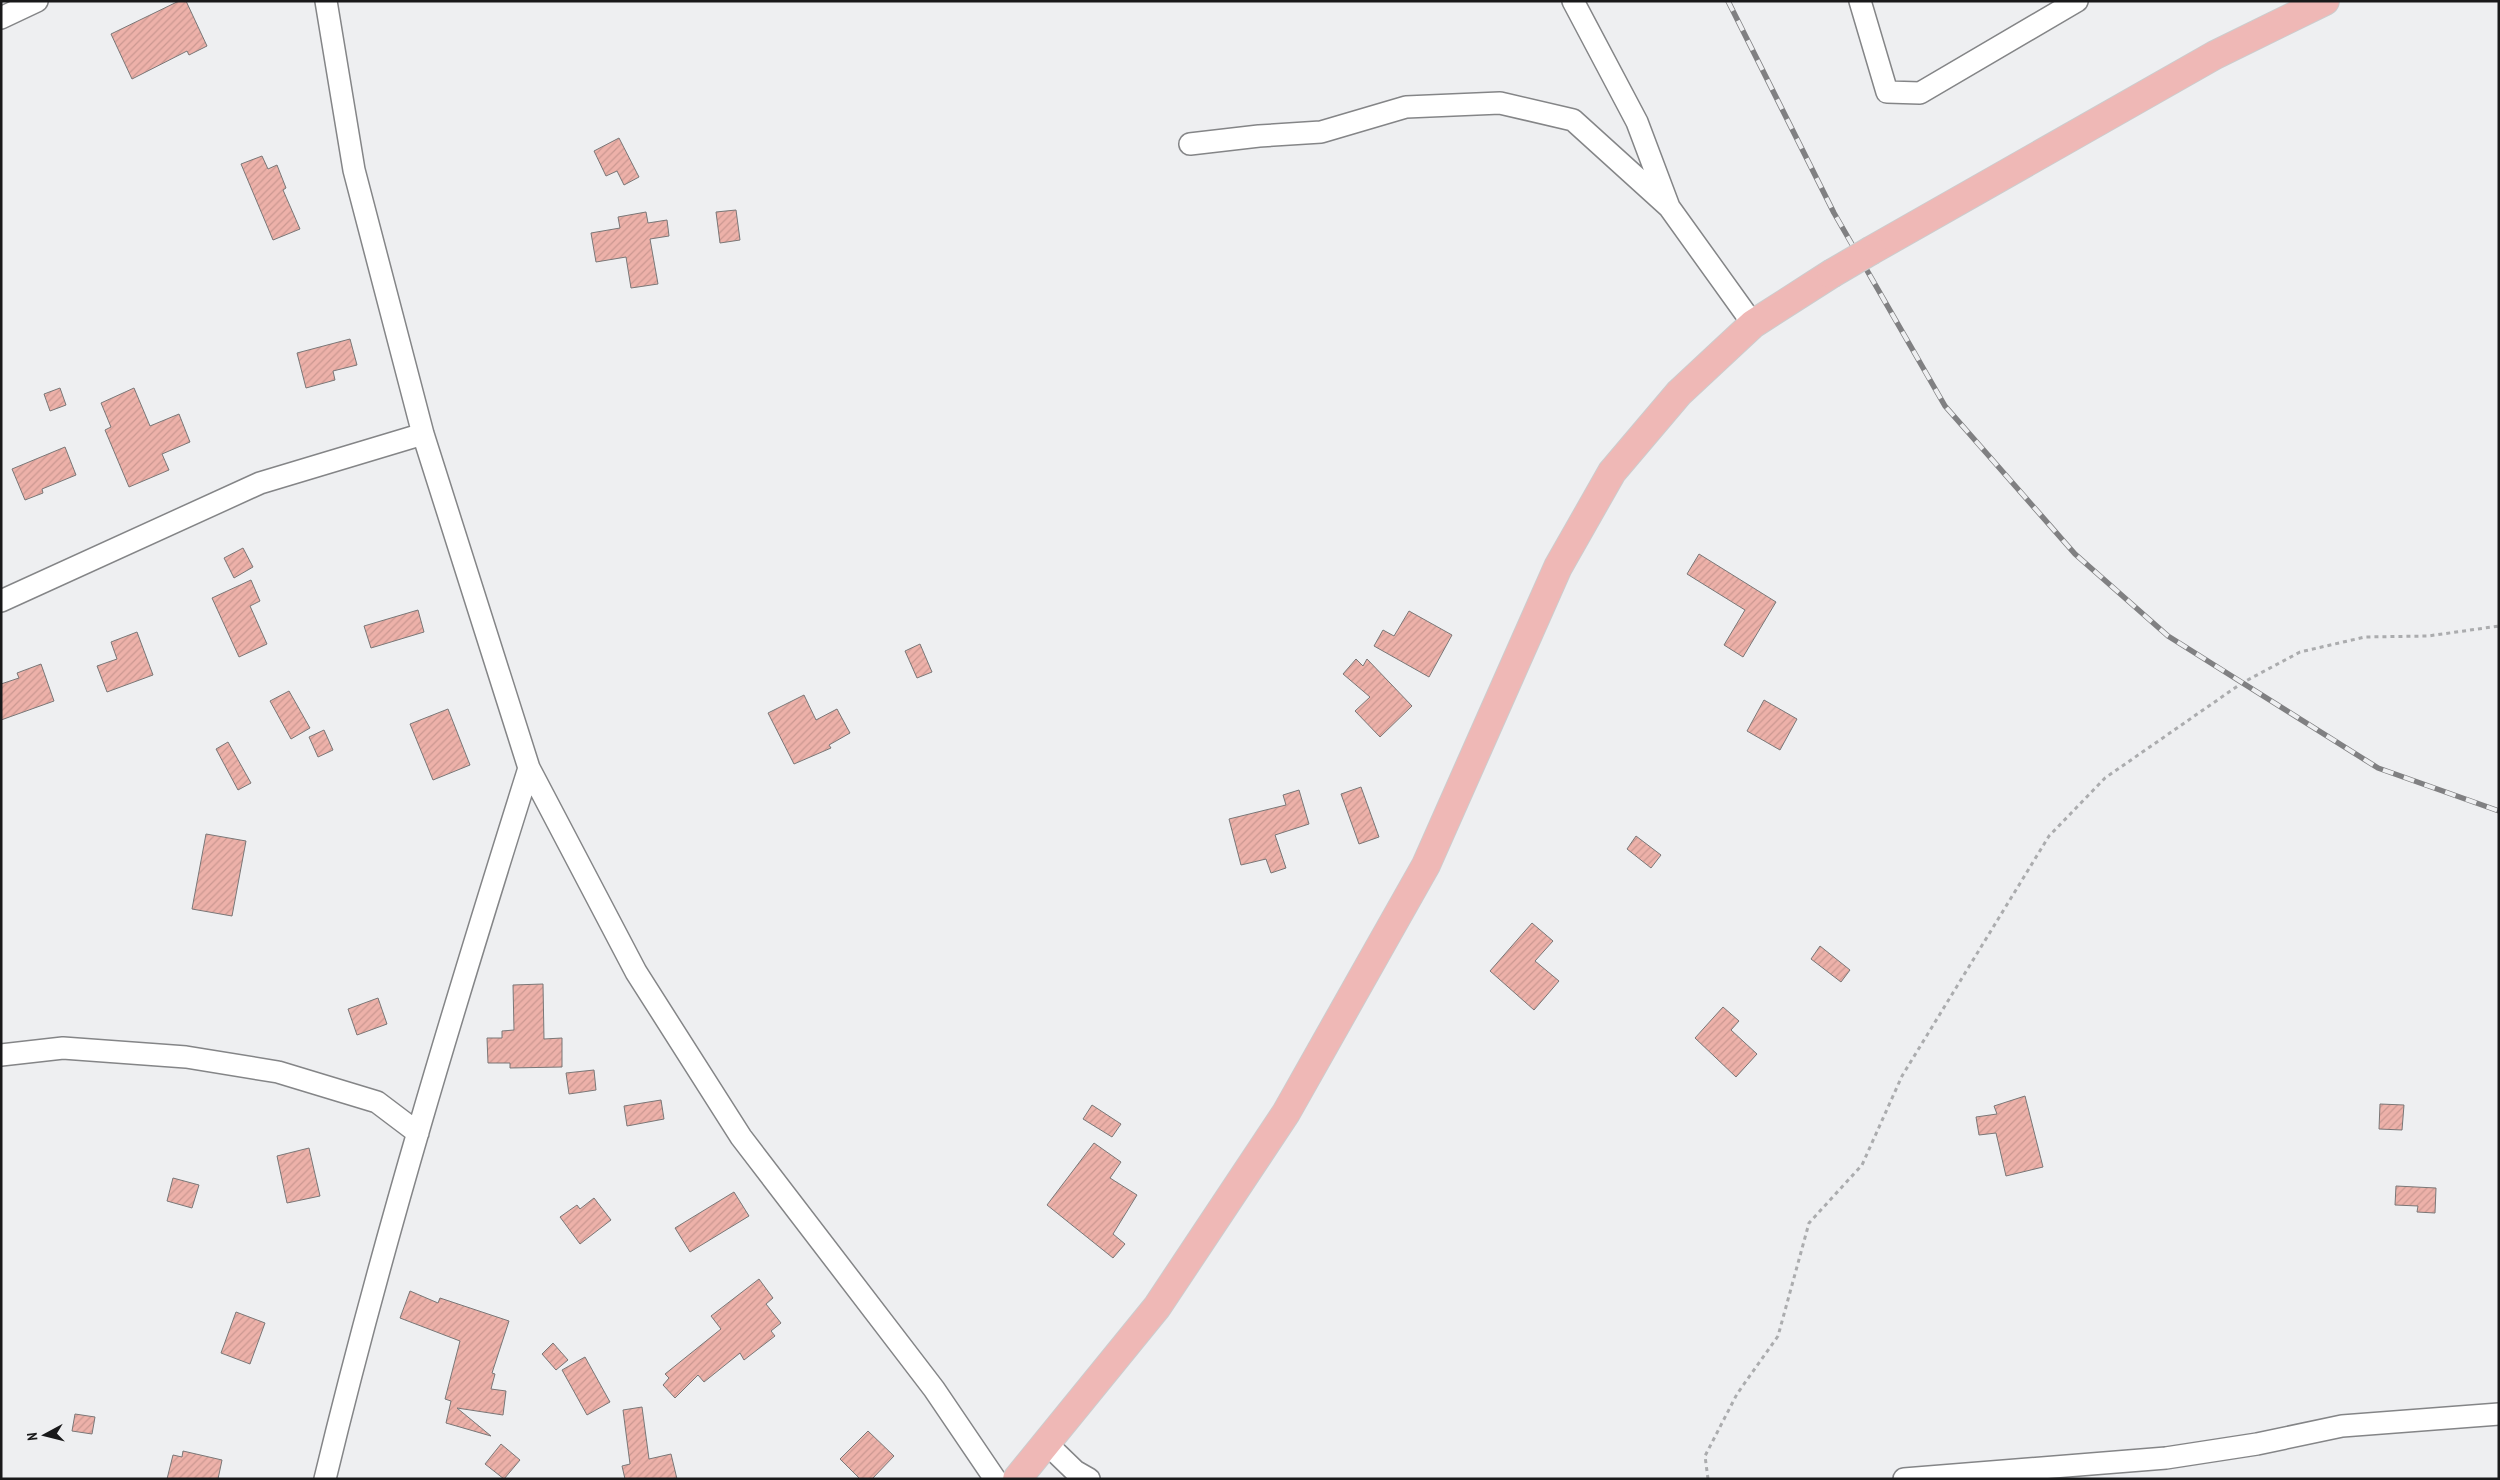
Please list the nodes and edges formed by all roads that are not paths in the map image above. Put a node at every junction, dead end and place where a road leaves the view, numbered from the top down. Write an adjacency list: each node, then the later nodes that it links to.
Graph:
1 (37, 1): 7 (street)
2 (326, 1): 11 (street)
3 (1573, 1): 9 (street)
4 (1860, 1): 5 (street)
5 (2077, 1)
6 (2325, 1): 10 (main road, bridge)
7 (1, 18)
8 (1190, 144): 9 (street)
9 (1668, 207): 10 (street)
10 (1753, 324): 17 (main road)
11 (423, 434): 12 (street); 13 (street)
12 (1, 601)
13 (529, 768): 15 (street); 20 (street)
14 (1, 1055): 15 (street)
15 (418, 1132): 19 (street)
16 (2499, 1414): 18 (street)
17 (1045, 1442): 21 (main road); 22 (street)
18 (2072, 1472): 23 (street)
19 (325, 1479)
20 (995, 1479)
21 (1017, 1479)
22 (1089, 1479)
23 (1904, 1479)

